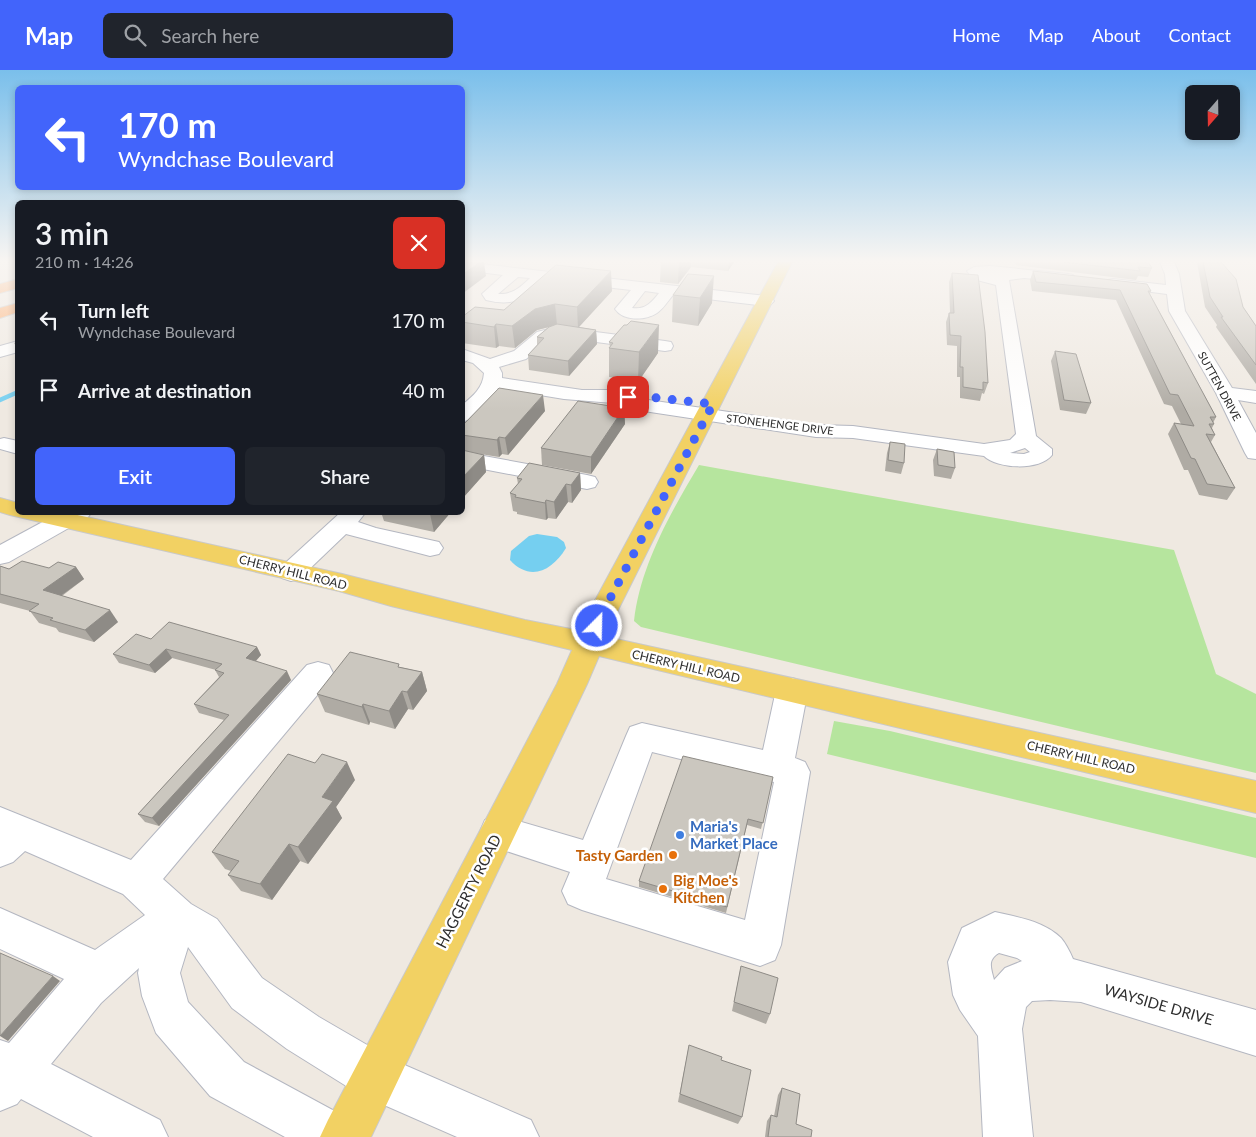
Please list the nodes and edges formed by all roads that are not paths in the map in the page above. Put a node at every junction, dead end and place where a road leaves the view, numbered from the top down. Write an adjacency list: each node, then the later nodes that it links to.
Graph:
1 (626, 312): 2 (street)
2 (651, 312)
3 (760, 312): 15 (main road, HAGGERTY ROAD)
4 (1013, 312): 15 (street, STONEHENGE DRIVE)
5 (1177, 312): 13 (street, SUTTEN DRIVE)
6 (665, 346): 12 (street)
7 (15, 347): 8 (street)
8 (0, 352)
9 (465, 355): 12 (street, STONEHENGE DRIVE)
10 (0, 362): 11 (street)
11 (15, 365)
12 (491, 374): 15 (street, STONEHENGE DRIVE); 16 (street)
13 (1225, 393): 14 (street); 17 (street, SUTTEN DRIVE)
14 (1256, 397)
15 (710, 410): 27 (main road, HAGGERTY ROAD)
16 (465, 413)
17 (1256, 453)
18 (465, 459): 19 (street)
19 (587, 482)
20 (0, 505): 21 (main road)
21 (15, 509)
22 (74, 516): 25 (street); 26 (main road, CHERRY HILL ROAD)
23 (347, 518): 24 (street); 26 (street)
24 (430, 548)
25 (0, 556)
26 (291, 572): 27 (main road, CHERRY HILL ROAD)
27 (590, 645): 29 (main road, CHERRY HILL ROAD); 32 (main road, HAGGERTY ROAD)
28 (318, 673): 35 (street)
29 (792, 690): 30 (street); 31 (main road, CHERRY HILL ROAD)
30 (776, 768): 34 (street); 34 (street)
31 (1256, 797)
32 (498, 832): 34 (street); 43 (main road, HAGGERTY ROAD)
33 (7, 835): 35 (street)
34 (593, 861)
35 (138, 881): 36 (street)
36 (177, 918): 38 (street); 43 (street); 45 (street)
37 (0, 928): 38 (street)
38 (100, 974): 42 (street)
39 (1061, 978): 40 (street, WAYSIDE DRIVE); 40 (street); 41 (street, WAYSIDE DRIVE)
40 (1000, 1029): 48 (street, WAYSIDE DRIVE)
41 (1256, 1033)
42 (5, 1074): 44 (street)
43 (376, 1077): 46 (main road, HAGGERTY ROAD); 47 (street)
44 (142, 1136)
45 (334, 1137)
46 (345, 1137)
47 (514, 1137)
48 (1008, 1137)

